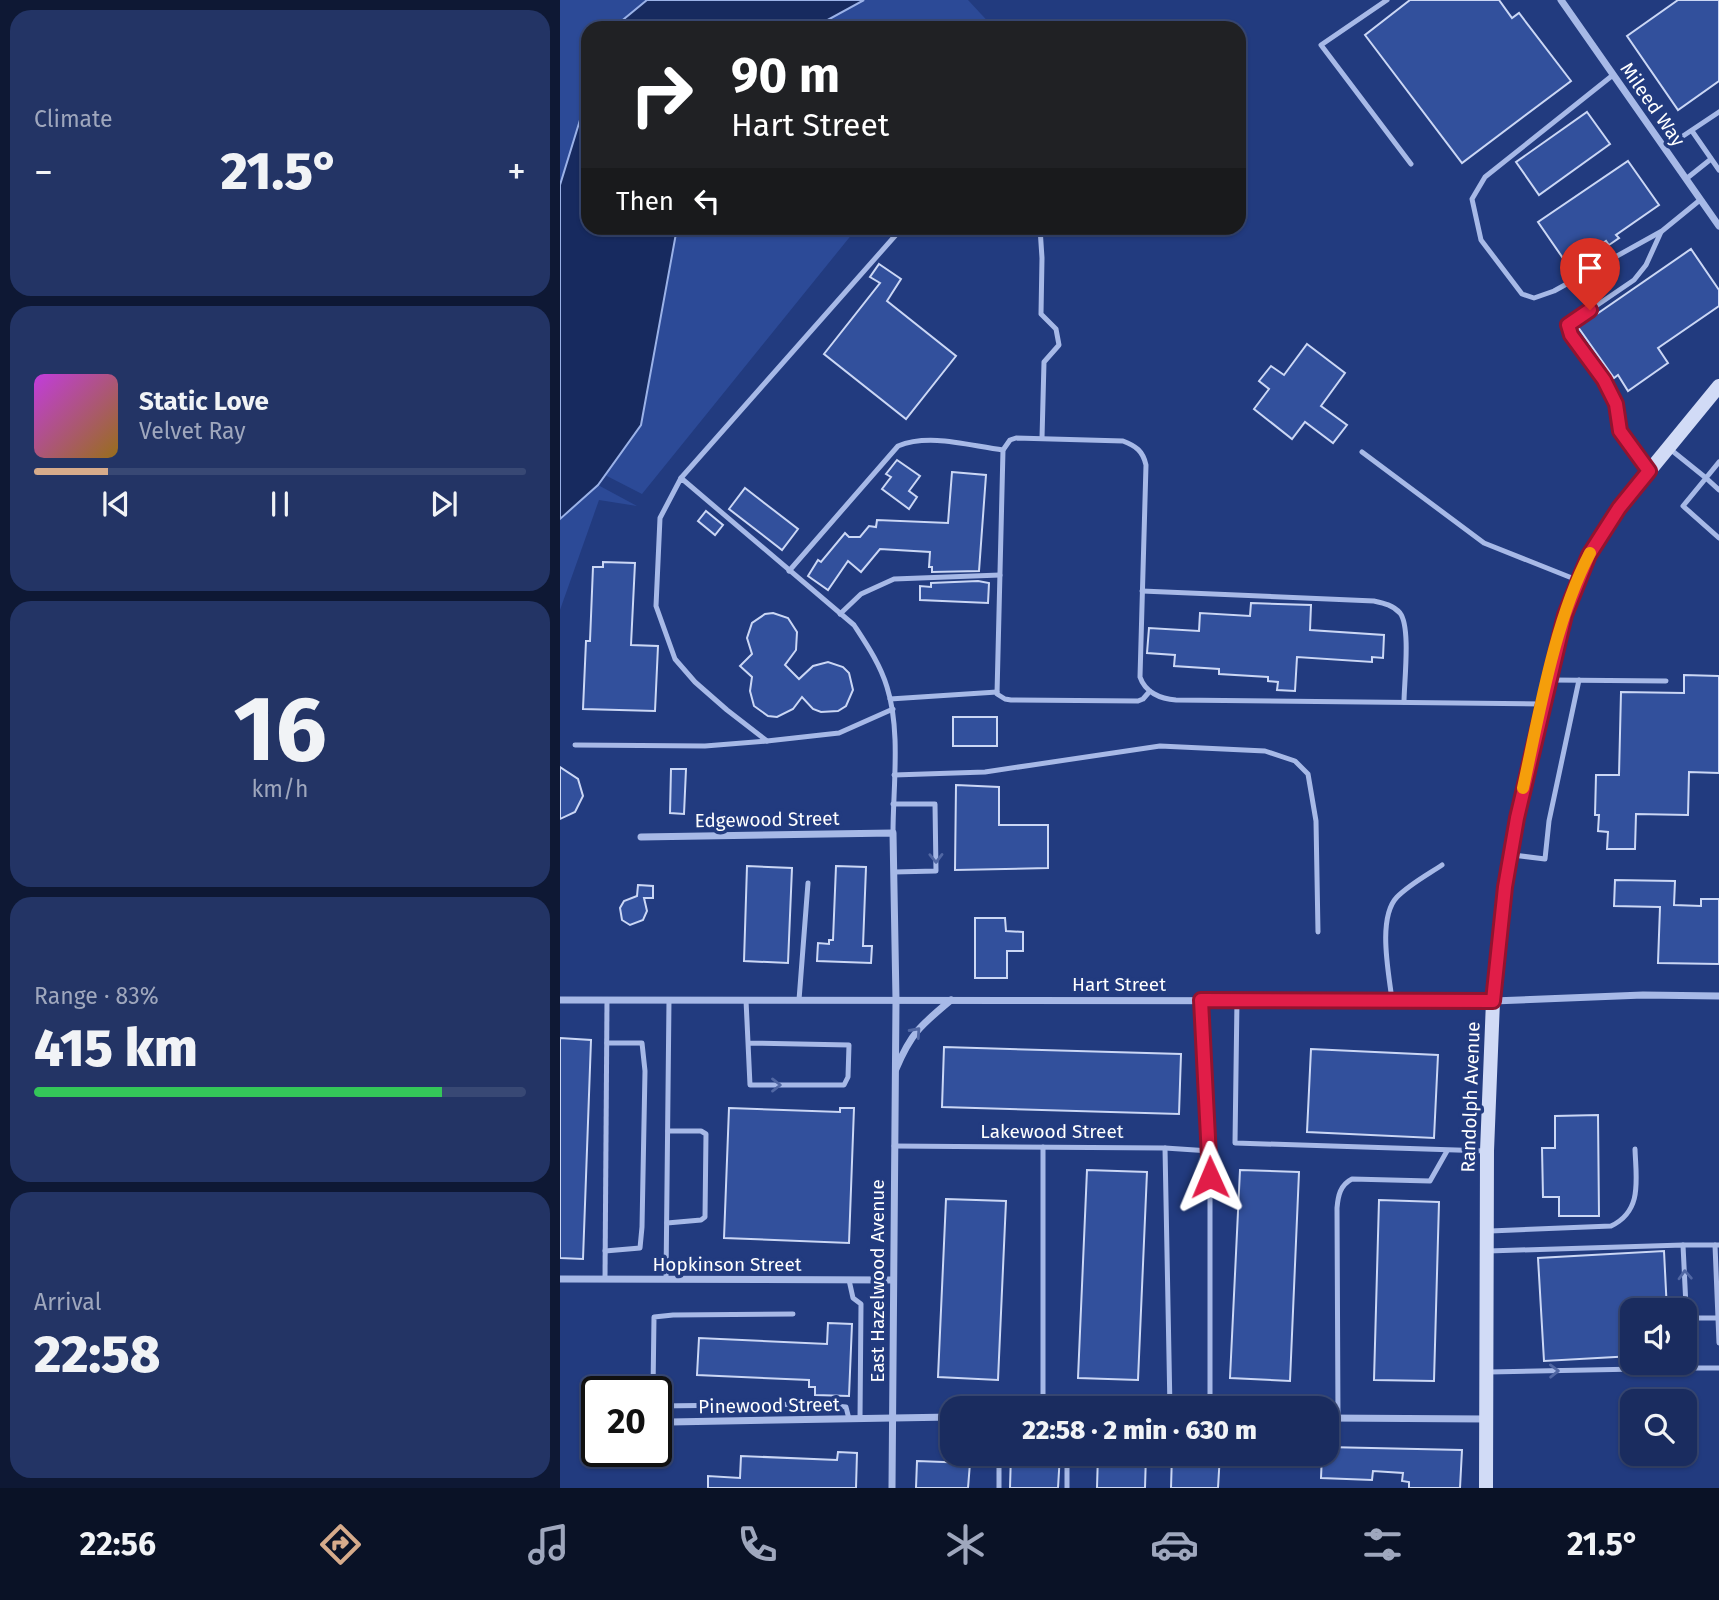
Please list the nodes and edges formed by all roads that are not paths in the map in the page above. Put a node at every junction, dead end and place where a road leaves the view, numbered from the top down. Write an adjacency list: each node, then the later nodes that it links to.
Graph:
1 (1387, 0): 8 (lane)
2 (1561, 0): 3 (street, Mileed Way)
3 (1614, 75): 6 (street, Mileed Way); 13 (lane)
4 (1719, 112): 5 (lane)
5 (1692, 131): 6 (lane); 7 (lane)
6 (1665, 148): 10 (street, Mileed Way)
7 (1712, 159): 9 (lane); 10 (lane)
8 (1411, 164)
9 (1719, 170)
10 (1686, 179): 11 (street, Mileed Way)
11 (1700, 200): 12 (street, Mileed Way); 13 (lane)
12 (1719, 226)
13 (1662, 231): 22 (lane)
14 (896, 235): 23 (lane)
15 (1040, 235): 17 (lane)
16 (1719, 386): 18 (main road, Randolph Avenue)
17 (1042, 438): 19 (lane); 30 (lane)
18 (1669, 448): 22 (main road, Randolph Avenue); 24 (lane)
19 (1003, 450): 27 (lane); 28 (lane)
20 (1362, 452): 29 (lane)
21 (1719, 462): 24 (lane)
22 (1649, 471): 29 (main road, Randolph Avenue)
23 (681, 478): 27 (lane); 41 (lane)
24 (1706, 478): 25 (lane); 26 (lane)
25 (1719, 490)
26 (1719, 538)
27 (789, 571): 31 (lane)
28 (1000, 575): 31 (lane); 36 (lane)
29 (1577, 580): 32 (main road, Randolph Avenue)
30 (1142, 592): 35 (lane); 38 (lane)
31 (840, 614): 37 (lane)
32 (1548, 680): 33 (lane); 39 (main road, Randolph Avenue)
33 (1579, 680): 34 (lane); 47 (lane)
34 (1666, 681)
35 (1150, 691): 36 (lane); 38 (lane)
36 (997, 692): 37 (lane)
37 (890, 699): 40 (lane)
38 (1404, 702): 39 (lane)
39 (1542, 704): 47 (main road, Randolph Avenue)
40 (892, 709): 41 (lane); 43 (lane)
41 (767, 741): 42 (lane)
42 (575, 745)
43 (894, 775): 44 (lane); 51 (lane)
44 (893, 804): 45 (lane); 49 (lane, one-way to 49)
45 (893, 833): 46 (street, Edgewood Street); 49 (street, East Hazelwood Avenue)
46 (640, 837)
47 (1510, 855): 63 (main road, Randolph Avenue)
48 (1443, 865): 62 (lane)
49 (894, 872): 58 (street, East Hazelwood Avenue)
50 (808, 883): 57 (lane)
51 (1318, 932)
52 (1719, 996): 63 (street, Hart Street)
53 (560, 1000): 54 (street, Hart Street)
54 (607, 1000): 55 (street, Hart Street); 64 (lane)
55 (669, 1000): 56 (street, Hart Street); 67 (lane)
56 (746, 1000): 57 (street, Hart Street); 65 (lane)
57 (799, 1000): 58 (street, Hart Street)
58 (896, 1000): 59 (street, Hart Street); 66 (street, East Hazelwood Avenue)
59 (952, 1000): 60 (street, Hart Street); 66 (street, East Hazelwood Avenue, one-way to 59)
60 (1201, 1000): 61 (street, Hart Street); 72 (lane)
61 (1237, 1000): 62 (street, Hart Street); 73 (lane)
62 (1392, 1000): 63 (street, Hart Street)
63 (1493, 1001): 74 (main road, Randolph Avenue)
64 (607, 1043): 79 (lane); 79 (lane)
65 (748, 1043): 65 (lane, one-way to 65)
66 (895, 1073): 68 (street, East Hazelwood Avenue)
67 (668, 1132): 75 (lane); 75 (lane)
68 (894, 1146): 69 (lane, Lakewood Street); 85 (street, East Hazelwood Avenue)
69 (1043, 1147): 70 (lane, Lakewood Street); 96 (lane)
70 (1165, 1148): 72 (lane, Lakewood Street); 97 (lane)
71 (1635, 1149): 76 (lane)
72 (1210, 1151): 98 (lane)
73 (1447, 1151): 74 (lane); 99 (lane)
74 (1487, 1151): 76 (main road, Randolph Avenue)
75 (667, 1223): 83 (lane)
76 (1487, 1232): 80 (main road, Randolph Avenue)
77 (1683, 1245): 78 (lane); 80 (lane); 86 (lane, one-way to 77)
78 (1717, 1245): 89 (lane)
79 (605, 1251): 82 (lane)
80 (1487, 1251): 94 (main road, Randolph Avenue)
81 (560, 1279): 82 (street, Hopkinson Street)
82 (605, 1279): 83 (street, Hopkinson Street)
83 (666, 1279): 84 (street, Hopkinson Street)
84 (849, 1280): 85 (street, Hopkinson Street); 101 (lane)
85 (893, 1280): 102 (street, East Hazelwood Avenue)
86 (1686, 1298)
87 (793, 1314): 95 (lane)
88 (1697, 1318): 89 (lane)
89 (1718, 1318): 90 (lane)
90 (1719, 1343)
91 (1697, 1368): 92 (lane)
92 (1719, 1368)
93 (1620, 1369): 94 (lane, one-way to 93)
94 (1486, 1372): 106 (main road, Randolph Avenue)
95 (653, 1376)
96 (1043, 1396)
97 (1170, 1396)
98 (1210, 1396)
99 (1338, 1396)
100 (672, 1406): 105 (lane)
101 (860, 1418): 102 (street, Pinewood Street); 105 (street, Pinewood Street)
102 (892, 1418): 103 (street, Pinewood Street); 110 (street, East Hazelwood Avenue)
103 (940, 1418)
104 (1339, 1418): 106 (street)
105 (849, 1419): 107 (street, Pinewood Street)
106 (1486, 1419): 113 (main road, Randolph Avenue)
107 (672, 1422)
108 (999, 1466): 111 (lane)
109 (1067, 1466): 112 (lane)
110 (892, 1488)
111 (999, 1488)
112 (1067, 1488)
113 (1486, 1488)

